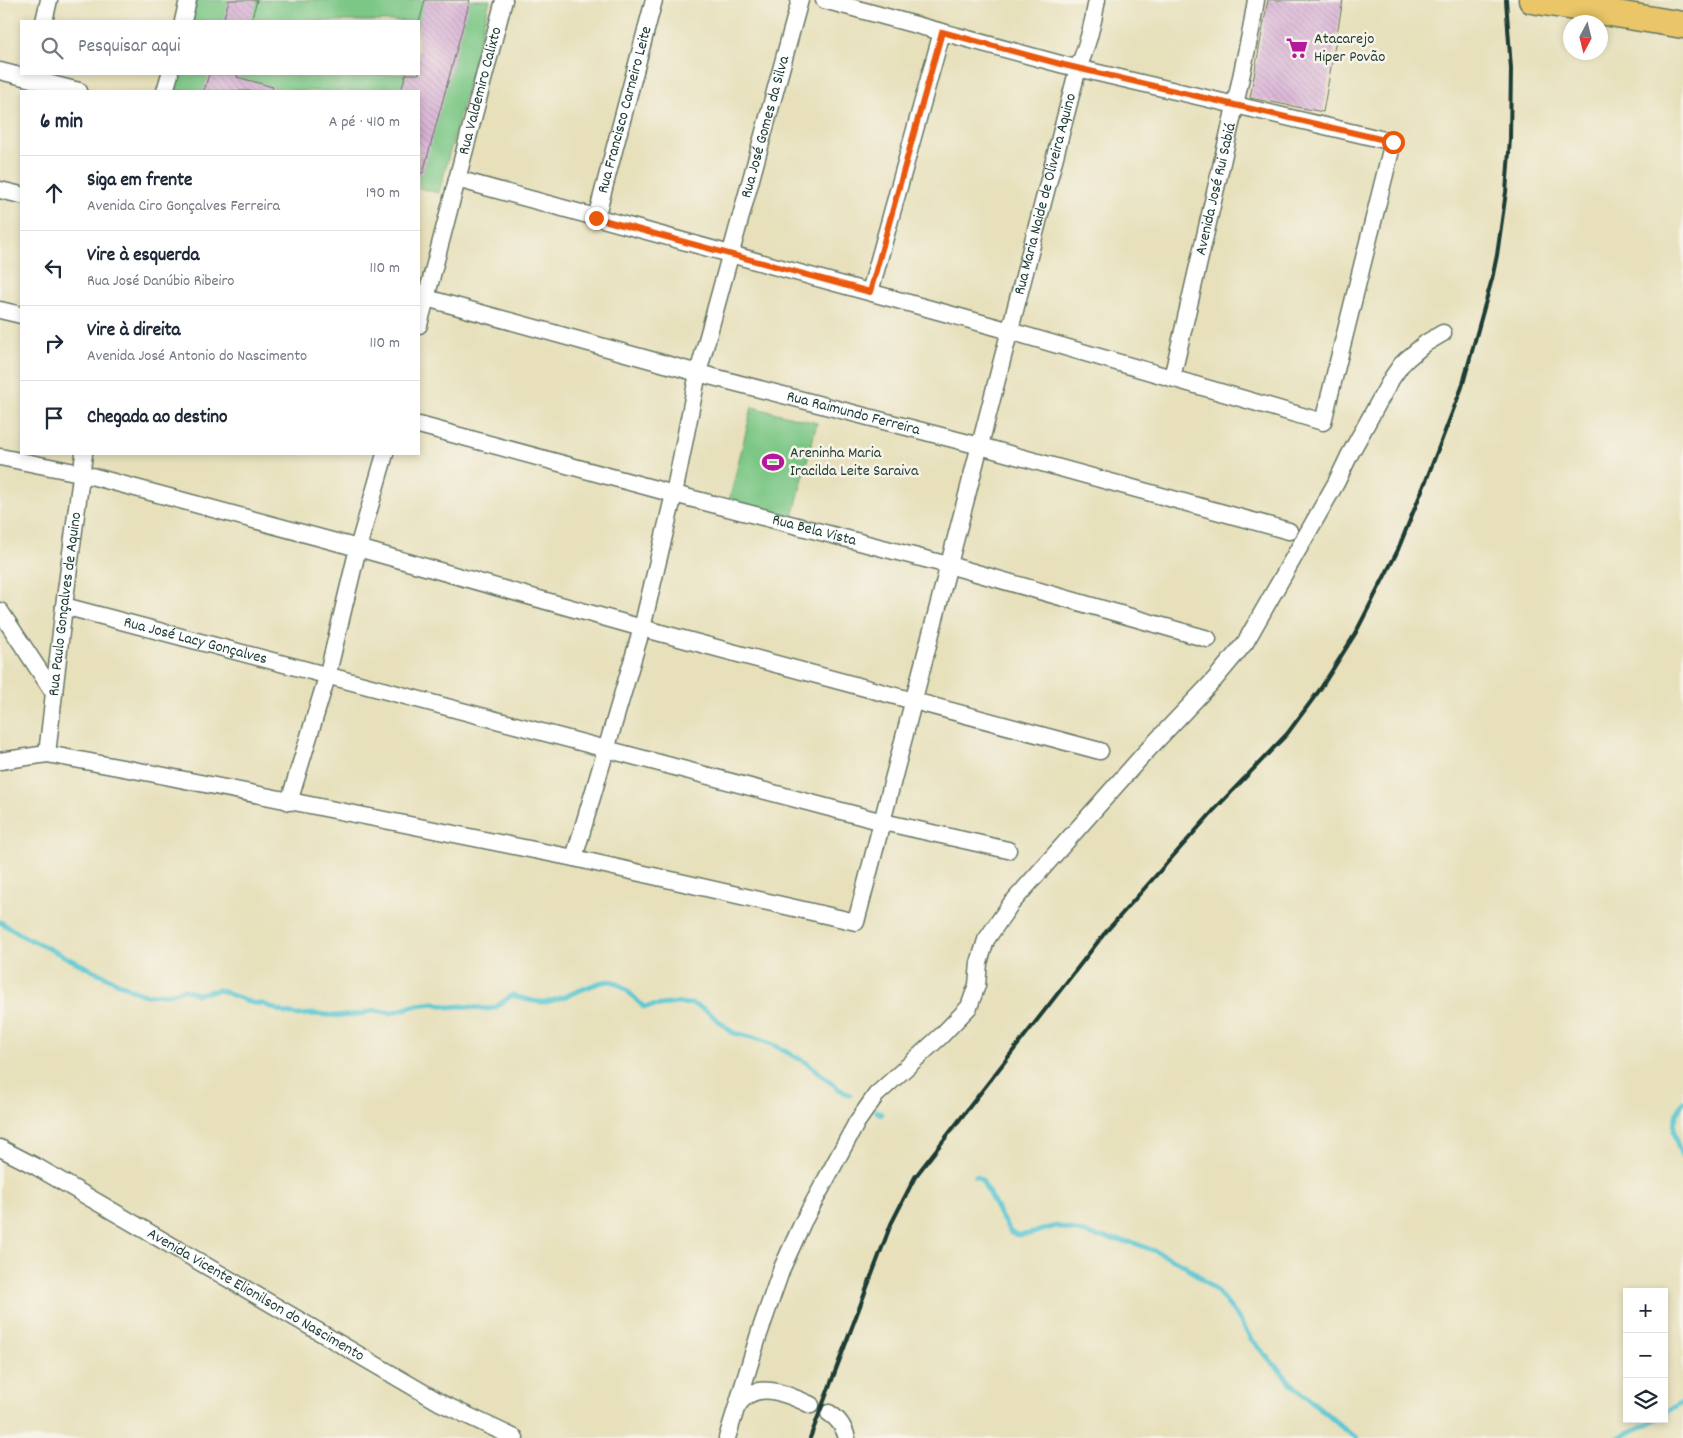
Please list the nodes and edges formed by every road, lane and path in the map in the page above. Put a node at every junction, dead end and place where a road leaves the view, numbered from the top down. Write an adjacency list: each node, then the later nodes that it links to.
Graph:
1 (49, 0): 10 (street)
2 (188, 0): 11 (street)
3 (504, 0): 22 (street, Rua Valdemiro Calixto)
4 (654, 0): 25 (street, Rua Francisco Carneiro Leite)
5 (800, 0): 26 (street, Rua José Gomes da Silva)
6 (824, 0): 13 (street)
7 (1097, 0): 14 (street, Rua Maria Naide de Oliveira Aquino)
8 (1256, 0): 21 (street, Avenida José Rui Sabiá)
9 (1532, 0): 12 (main road)
10 (44, 20)
11 (183, 20)
12 (1683, 25)
13 (942, 32): 14 (street); 27 (street)
14 (1078, 68): 21 (street); 32 (street, Rua Maria Naide de Oliveira Aquino)
15 (0, 71): 16 (street)
16 (20, 74)
17 (170, 75): 20 (street)
18 (30, 76): 19 (street)
19 (76, 90)
20 (165, 90)
21 (1235, 105): 35 (street, Avenida José Rui Sabiá); 35 (street)
22 (457, 180): 25 (street); 28 (street, Rua Valdemiro Calixto)
23 (0, 190): 24 (street)
24 (20, 195)
25 (596, 218): 26 (street)
26 (731, 254): 27 (street); 34 (street, Rua José Gomes da Silva)
27 (870, 292): 32 (street)
28 (422, 297): 31 (street, Rua Valdemiro Calixto); 34 (street, Rua Raimundo Ferreira)
29 (0, 310): 30 (street)
30 (20, 315)
31 (420, 316)
32 (1010, 331): 35 (street); 37 (street, Rua Maria Naide de Oliveira Aquino)
33 (1443, 333): 64 (street)
34 (698, 373): 37 (street, Rua Raimundo Ferreira); 42 (street, Rua José Gomes da Silva)
35 (1172, 378)
36 (420, 425): 42 (street, Rua Bela Vista)
37 (980, 446): 43 (street, Rua Raimundo Ferreira); 45 (street, Rua Maria Naide de Oliveira Aquino)
38 (84, 455): 41 (street, Rua Paulo Gonçalves de Aquino)
39 (385, 455): 44 (street)
40 (0, 457): 41 (street)
41 (80, 473): 44 (street); 46 (street, Rua Paulo Gonçalves de Aquino)
42 (674, 494): 45 (street, Rua Bela Vista); 48 (street, Rua José Gomes da Silva)
43 (1289, 531)
44 (358, 548): 48 (street); 50 (street)
45 (950, 565): 49 (street, Rua Bela Vista); 52 (street, Rua Maria Naide de Oliveira Aquino)
46 (64, 606): 50 (street, Rua José Lacy Gonçalves); 51 (street, Rua Paulo Gonçalves de Aquino)
47 (0, 612): 51 (street)
48 (642, 628): 52 (street); 53 (street, Rua José Gomes da Silva)
49 (1208, 639)
50 (327, 677): 53 (street, Rua José Lacy Gonçalves); 57 (street)
51 (54, 693): 55 (street, Rua Paulo Gonçalves de Aquino)
52 (915, 701): 54 (street); 58 (street, Rua Maria Naide de Oliveira Aquino)
53 (608, 748): 58 (street, Rua José Lacy Gonçalves); 60 (street, Rua José Gomes da Silva)
54 (1100, 751)
55 (47, 754): 56 (street); 57 (street)
56 (0, 761)
57 (289, 802): 60 (street)
58 (883, 822): 59 (street, Rua José Lacy Gonçalves); 60 (street, Rua Maria Naide de Oliveira Aquino)
59 (1008, 850)
60 (574, 858)
61 (0, 1148): 65 (street, Avenida Vicente Elionilson do Nascimento)
62 (811, 1405): 64 (street)
63 (829, 1413): 67 (street)
64 (732, 1421): 66 (street)
65 (515, 1438)
66 (727, 1438)
67 (847, 1438)

